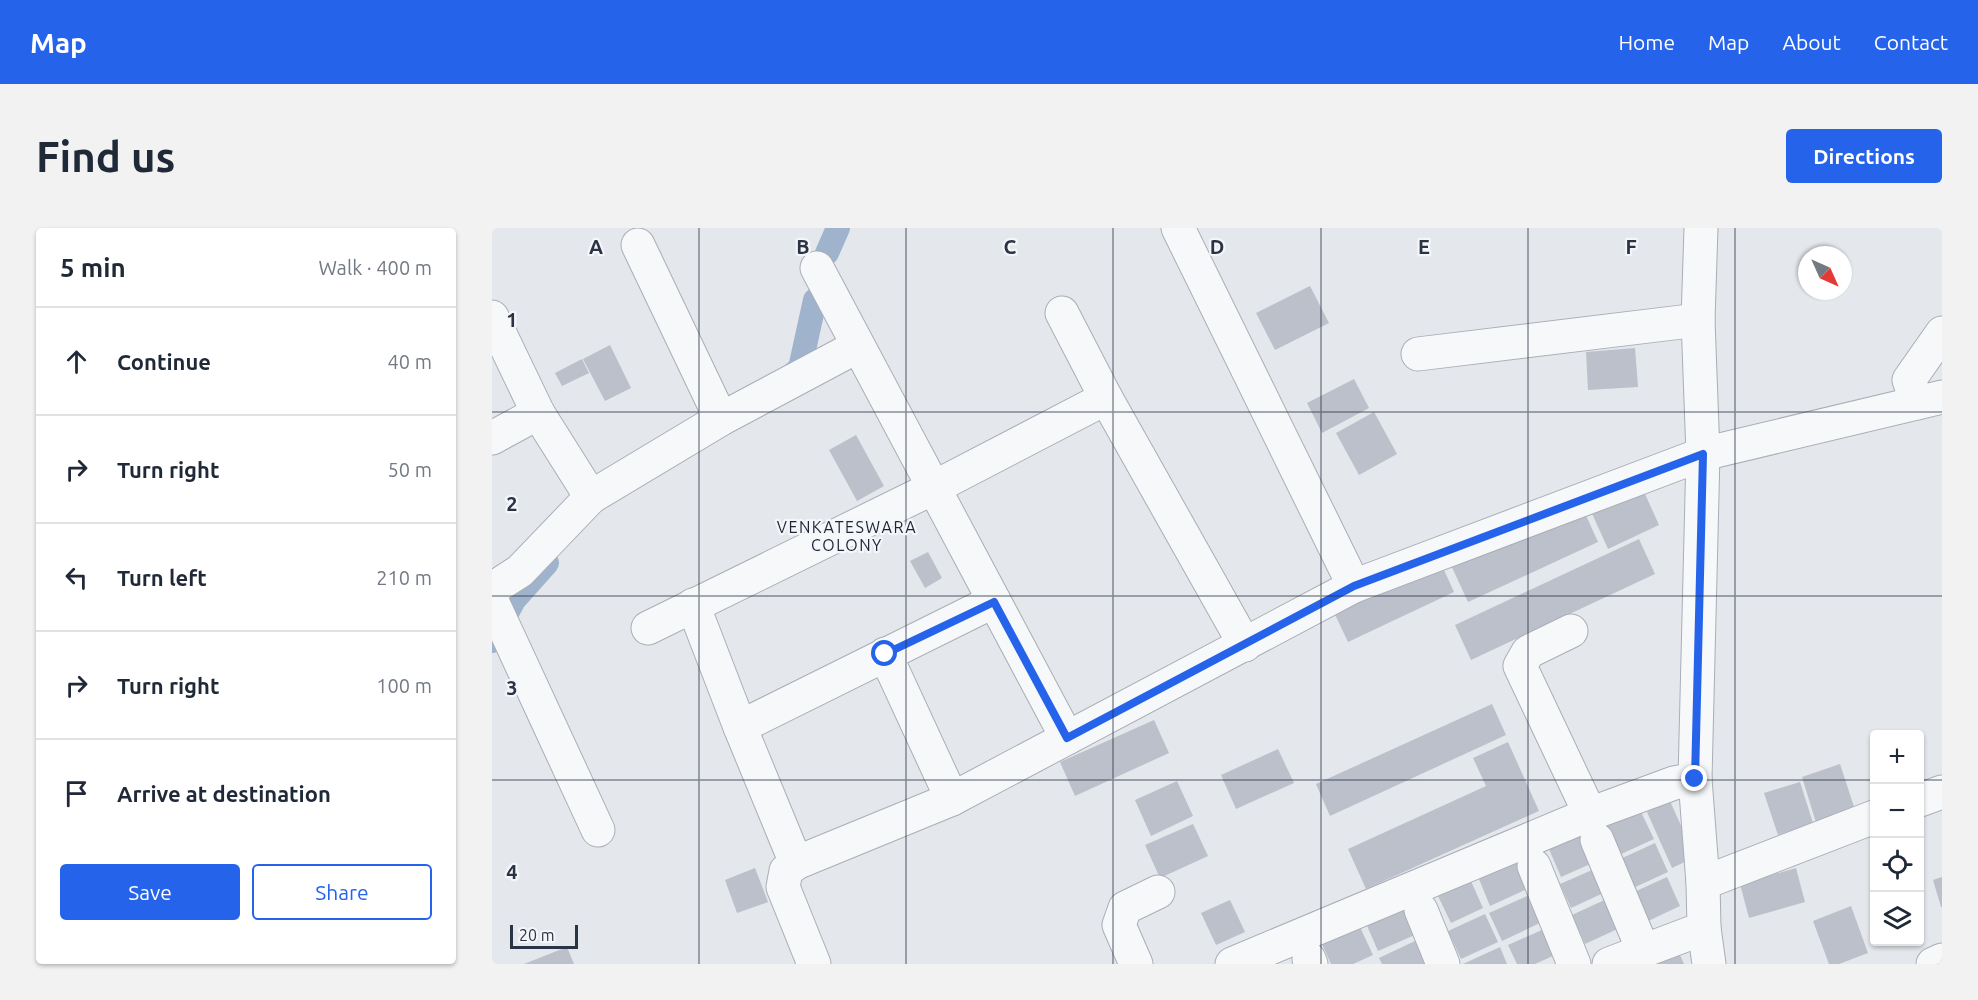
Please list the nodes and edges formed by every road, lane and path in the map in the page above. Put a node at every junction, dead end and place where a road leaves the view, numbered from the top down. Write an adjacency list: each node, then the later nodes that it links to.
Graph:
1 (1178, 228): 19 (street)
2 (1701, 228): 7 (street)
3 (638, 244): 14 (street)
4 (817, 268): 9 (street)
5 (1062, 313): 11 (street)
6 (492, 318): 13 (street)
7 (1698, 320): 10 (street); 16 (street)
8 (1942, 333): 12 (street)
9 (858, 346): 14 (street); 17 (street)
10 (1418, 354)
11 (1106, 398): 17 (street); 26 (street)
12 (1929, 400): 16 (street)
13 (538, 413): 15 (street); 18 (street)
14 (721, 419): 18 (street)
15 (492, 438)
16 (1703, 454): 19 (street); 30 (street)
17 (933, 488): 22 (street); 23 (street)
18 (591, 497): 20 (street)
19 (1354, 586): 26 (street)
20 (492, 590)
21 (492, 601): 36 (street)
22 (994, 602): 27 (street); 29 (street)
23 (693, 605): 24 (street); 28 (street)
24 (648, 628)
25 (1572, 631): 35 (street)
26 (1245, 645): 29 (street)
27 (885, 654): 28 (street); 32 (street)
28 (740, 727): 37 (street)
29 (1067, 738): 32 (street)
30 (1695, 779): 35 (street); 39 (street)
31 (1942, 792): 33 (street)
32 (951, 799): 37 (street)
33 (1924, 799)
34 (1870, 820): 39 (street)
35 (1594, 827): 43 (street); 47 (street)
36 (598, 830)
37 (796, 862): 45 (street)
38 (1534, 866): 49 (street)
39 (1703, 883): 42 (street)
40 (1158, 892): 46 (street)
41 (1421, 910): 48 (street)
42 (1704, 928): 43 (street); 51 (street)
43 (1643, 950): 50 (street)
44 (1942, 960): 52 (street)
45 (814, 964)
46 (1136, 964)
47 (1232, 964)
48 (1443, 964)
49 (1574, 964)
50 (1609, 964)
51 (1709, 964)
52 (1933, 964)

